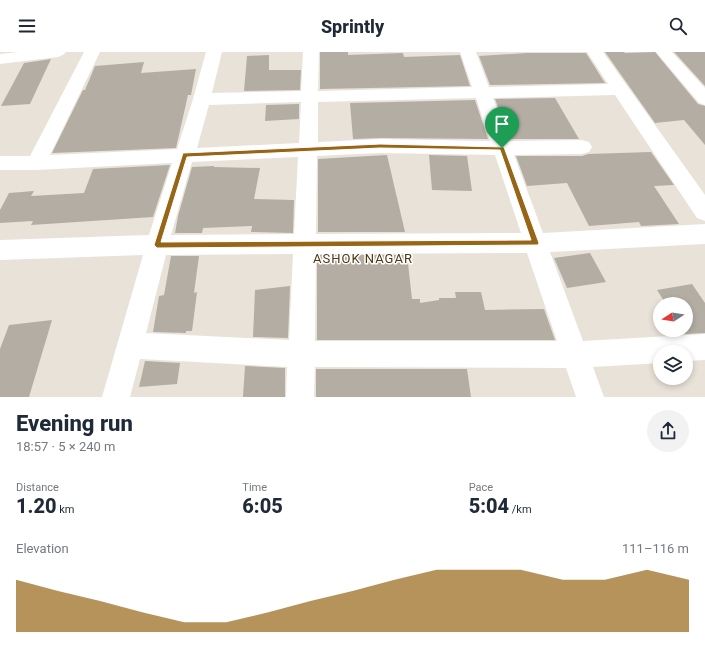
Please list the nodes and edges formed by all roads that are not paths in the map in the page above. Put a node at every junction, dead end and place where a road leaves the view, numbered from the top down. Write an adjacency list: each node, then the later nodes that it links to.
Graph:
1 (58, 52): 8 (street)
2 (92, 52): 19 (street)
3 (214, 52): 12 (street)
4 (311, 52): 11 (street)
5 (468, 52): 10 (street)
6 (595, 52): 9 (street)
7 (664, 52): 13 (street)
8 (0, 59)
9 (620, 89): 10 (street); 20 (street)
10 (482, 91): 11 (street); 15 (street)
11 (310, 96): 12 (street); 16 (street)
12 (202, 99): 17 (street)
13 (705, 100)
14 (582, 147): 15 (street)
15 (502, 148): 16 (street); 22 (street)
16 (308, 149): 17 (street); 24 (street)
17 (185, 154): 19 (street); 23 (street)
18 (0, 163): 19 (street)
19 (36, 163)
20 (705, 212)
21 (705, 234): 22 (street)
22 (535, 243): 24 (street); 29 (street)
23 (157, 245): 24 (street); 25 (street); 26 (street)
24 (305, 245): 28 (street)
25 (0, 250)
26 (130, 345): 28 (street); 30 (street)
27 (705, 346): 29 (street)
28 (302, 354): 29 (street); 31 (street)
29 (575, 355): 32 (street)
30 (116, 397)
31 (300, 397)
32 (590, 397)

